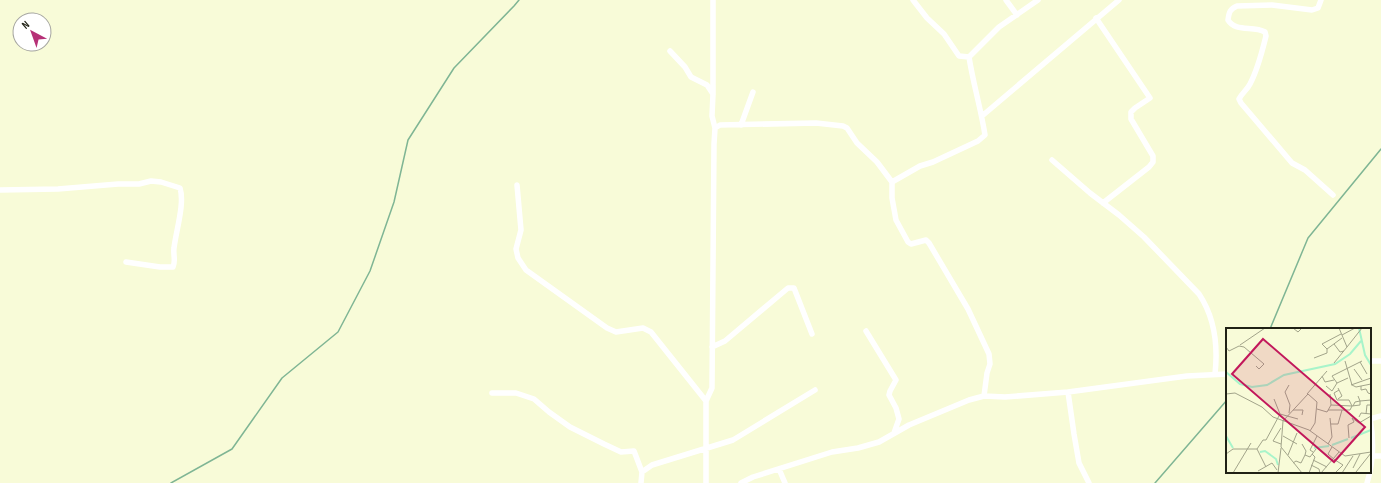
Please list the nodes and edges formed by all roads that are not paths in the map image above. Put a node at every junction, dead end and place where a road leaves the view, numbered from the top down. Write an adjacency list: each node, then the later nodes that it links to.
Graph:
1 (713, 0): 13 (street)
2 (913, 0): 11 (street)
3 (1006, 0): 8 (street)
4 (1038, 0): 8 (street)
5 (1119, 0): 9 (street)
6 (1321, 0): 7 (street)
7 (1272, 3): 21 (street)
8 (1018, 15): 11 (street)
9 (1096, 18): 14 (street); 22 (street)
10 (670, 51): 13 (street)
11 (969, 57): 14 (street)
12 (753, 92): 15 (street)
13 (713, 94): 16 (street)
14 (982, 116): 18 (street)
15 (741, 125): 16 (street); 18 (street)
16 (715, 128): 26 (street)
17 (1052, 160): 22 (street)
18 (892, 182): 34 (street)
19 (517, 185): 35 (street)
20 (0, 190): 23 (street)
21 (1333, 195)
22 (1104, 203): 29 (street)
23 (126, 262)
24 (866, 331): 40 (street)
25 (812, 334): 26 (street)
26 (712, 347): 35 (street)
27 (1381, 361): 28 (street)
28 (1371, 362)
29 (1215, 374): 30 (street); 32 (street)
30 (1226, 374)
31 (815, 390): 41 (street)
32 (1068, 392): 34 (street); 39 (street); 51 (street)
33 (492, 393): 45 (street)
34 (984, 396): 40 (street)
35 (706, 401): 41 (street)
36 (1381, 416): 37 (street)
37 (1371, 418)
38 (1371, 425): 43 (street)
39 (1075, 430)
40 (894, 433): 44 (street)
41 (706, 447): 45 (street); 48 (street)
42 (1381, 456): 43 (street)
43 (1372, 458)
44 (779, 469): 49 (street); 50 (street)
45 (642, 472): 47 (street)
46 (1369, 473): 52 (street)
47 (641, 483)
48 (706, 483)
49 (741, 483)
50 (785, 483)
51 (1089, 483)
52 (1367, 483)

